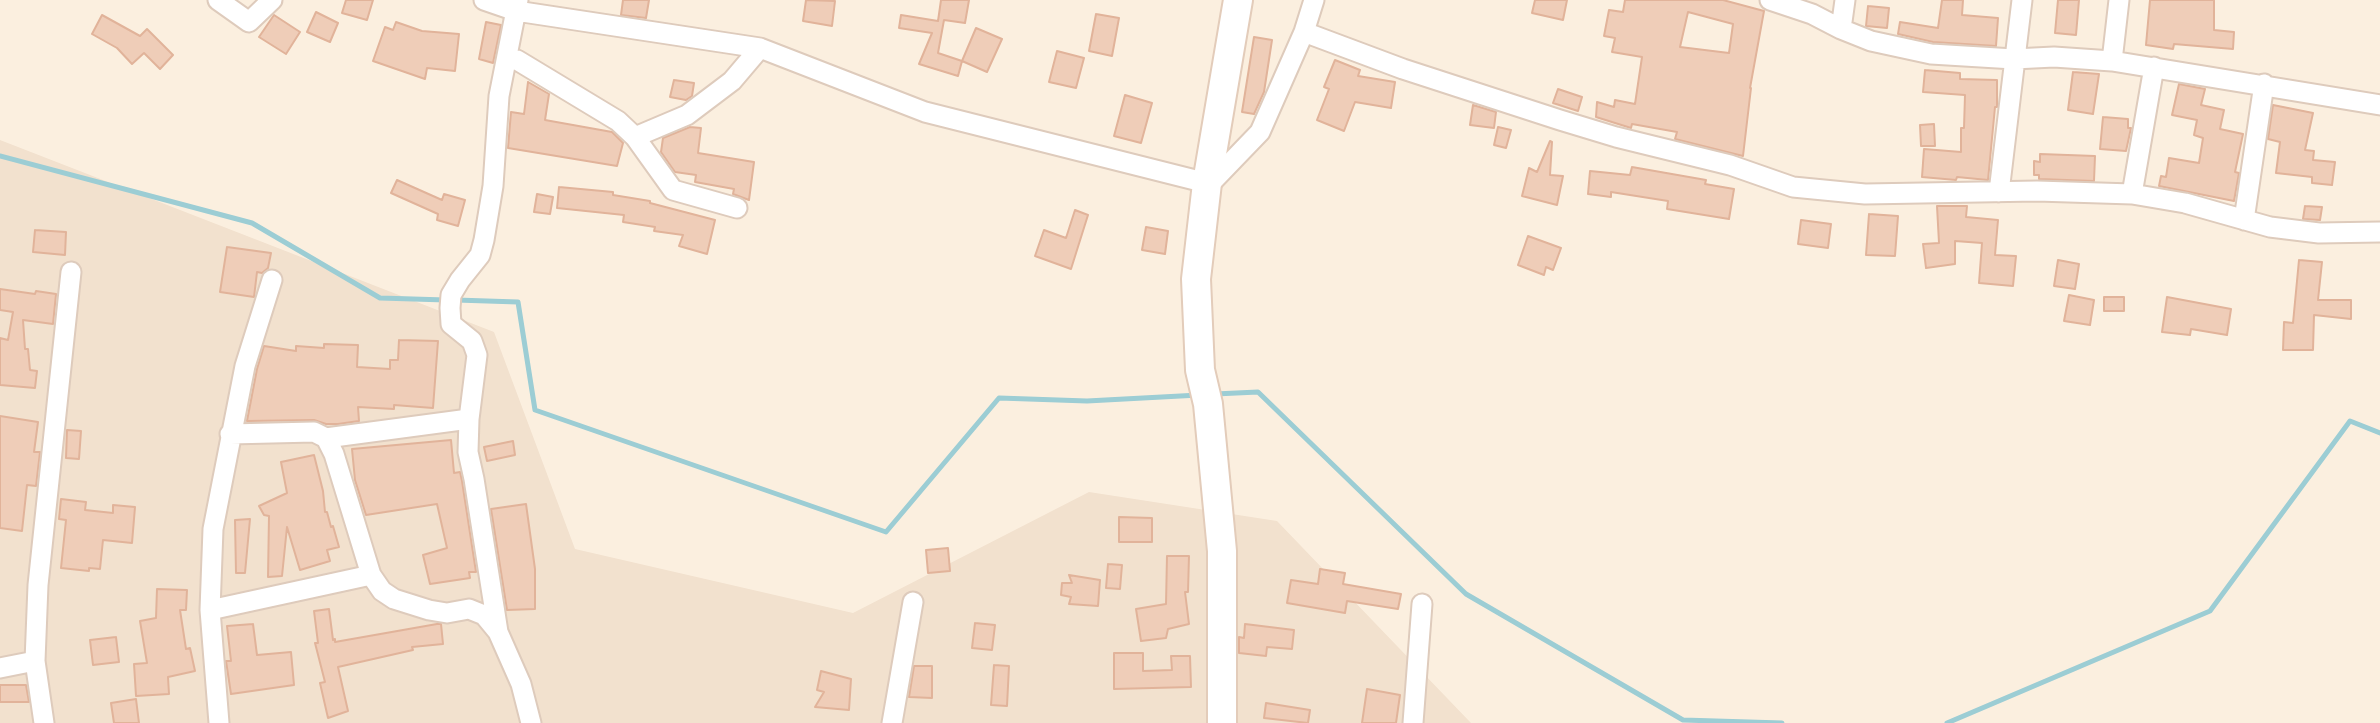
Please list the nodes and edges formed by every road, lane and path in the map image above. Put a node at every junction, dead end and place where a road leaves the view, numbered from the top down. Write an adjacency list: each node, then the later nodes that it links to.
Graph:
1 (484, 0): 10 (street)
2 (1238, 0): 22 (street)
3 (1314, 0): 12 (street)
4 (1770, 0): 11 (street)
5 (1845, 0): 11 (street)
6 (2022, 0): 14 (street)
7 (2119, 0): 16 (street)
8 (270, 1): 9 (street)
9 (225, 5)
10 (517, 5): 13 (street); 21 (street)
11 (1841, 29): 14 (street)
12 (1304, 32): 22 (street); 24 (street)
13 (760, 48): 20 (street); 22 (street)
14 (2014, 59): 16 (street); 24 (street)
15 (517, 60): 20 (street); 21 (street); 23 (street)
16 (2112, 61): 17 (street)
17 (2154, 67): 18 (street); 25 (street)
18 (2264, 84): 19 (street); 27 (street)
19 (2380, 105)
20 (635, 137): 26 (street)
21 (495, 146): 23 (street)
22 (1206, 185): 45 (street)
23 (493, 186): 31 (street)
24 (1999, 192): 25 (street)
25 (2132, 194): 27 (street)
26 (737, 208)
27 (2244, 219): 28 (street)
28 (2380, 232)
29 (71, 272): 39 (street)
30 (272, 280): 32 (street)
31 (469, 419): 33 (street); 38 (street)
32 (230, 434): 33 (street); 37 (street)
33 (326, 438): 34 (street)
34 (371, 575): 37 (street); 38 (street)
35 (913, 602): 44 (street)
36 (1422, 604): 46 (street)
37 (211, 610): 42 (street)
38 (498, 632): 43 (street)
39 (35, 662): 40 (street); 41 (street)
40 (0, 667)
41 (44, 723)
42 (219, 723)
43 (531, 723)
44 (892, 723)
45 (1222, 723)
46 (1413, 723)

